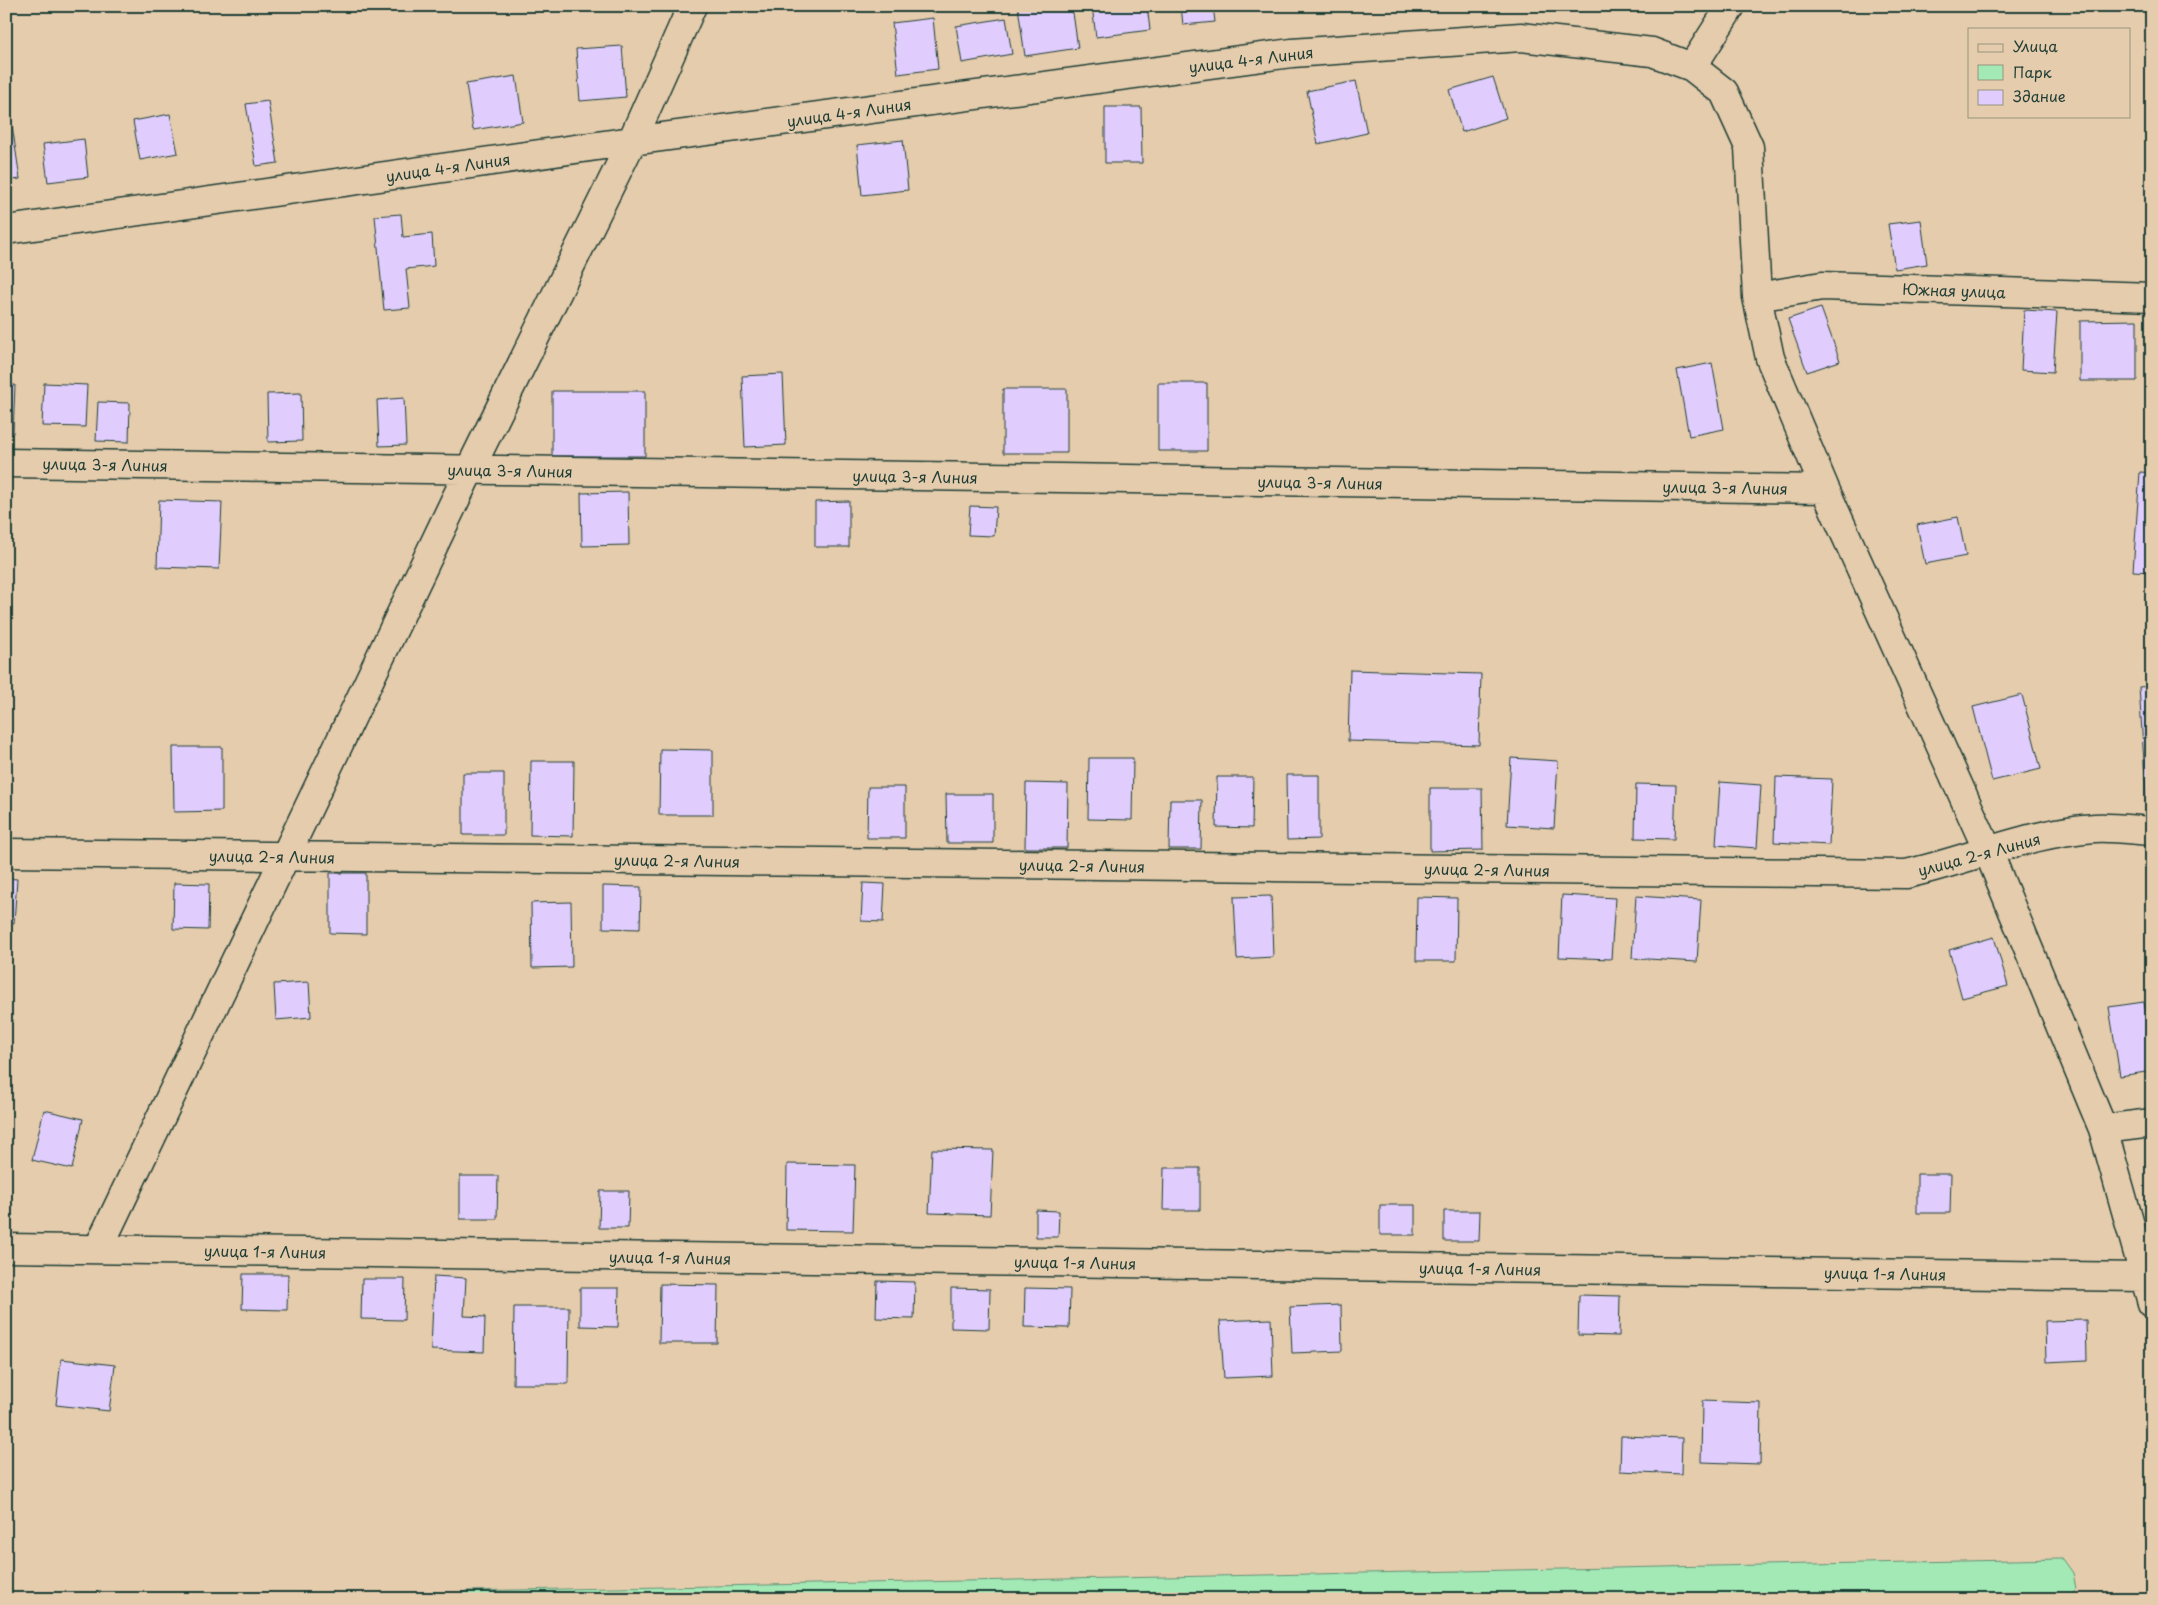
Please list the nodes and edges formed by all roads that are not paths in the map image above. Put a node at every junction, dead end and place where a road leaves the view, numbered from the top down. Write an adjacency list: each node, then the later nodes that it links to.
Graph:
1 (692, 6): 4 (street)
2 (1731, 6): 3 (street)
3 (1692, 67): 4 (street, улица 4-я Линия); 6 (street, улица 4-я Линия)
4 (632, 141): 5 (street, улица 4-я Линия); 9 (street)
5 (6, 230)
6 (1757, 297): 7 (street, Южная улица); 10 (street, улица 4-я Линия)
7 (2152, 297)
8 (6, 463): 9 (street, улица 3-я Линия)
9 (470, 470): 10 (street, улица 3-я Линия); 14 (street)
10 (1824, 489): 12 (street, улица 4-я Линия)
11 (2152, 831): 12 (street, улица 2-я Линия)
12 (1988, 851): 14 (street, улица 2-я Линия); 16 (street, улица 4-я Линия)
13 (6, 853): 14 (street, улица 2-я Линия)
14 (286, 856): 18 (street)
15 (2152, 1123): 16 (street)
16 (2103, 1129): 19 (street, улица 4-я Линия)
17 (6, 1248): 18 (street, улица 1-я Линия)
18 (98, 1249): 19 (street, улица 1-я Линия)
19 (2144, 1277): 20 (street, улица 4-я Линия)
20 (2152, 1304)

